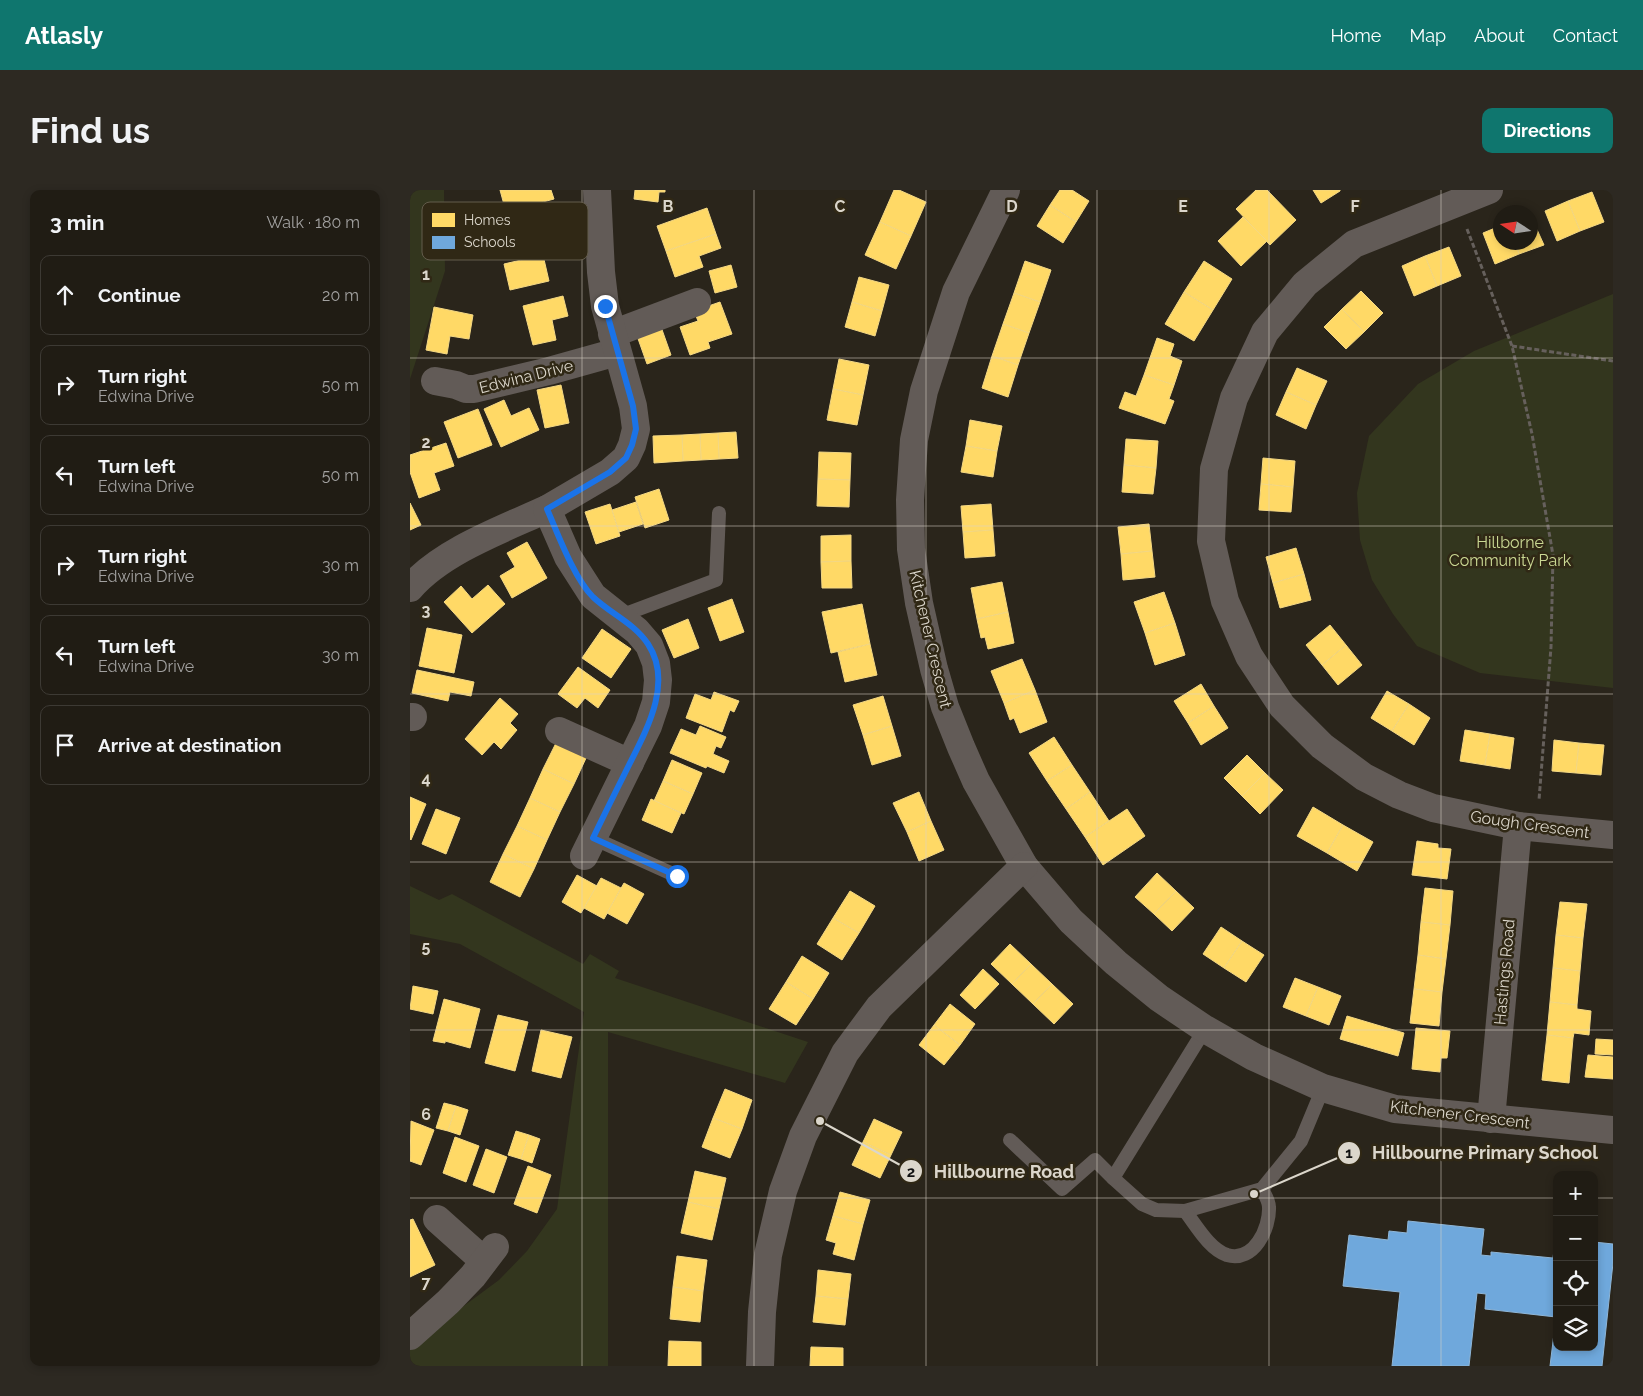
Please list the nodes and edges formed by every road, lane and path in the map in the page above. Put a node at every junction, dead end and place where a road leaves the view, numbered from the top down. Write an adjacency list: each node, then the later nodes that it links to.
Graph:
1 (598, 190): 6 (street)
2 (1006, 190): 19 (street, Kitchener Crescent)
3 (1489, 190): 4 (street, Gough Crescent)
4 (1444, 200): 7 (path); 16 (street, Gough Crescent)
5 (697, 302): 6 (street, Edwina Drive)
6 (615, 343): 9 (street, Edwina Drive); 10 (street)
7 (1512, 346): 8 (path); 16 (path)
8 (1613, 361)
9 (435, 381)
10 (547, 509): 12 (street); 13 (street)
11 (719, 513): 13 (lane)
12 (410, 588)
13 (620, 616): 15 (street)
14 (559, 731): 15 (street)
15 (630, 763): 18 (street)
16 (1527, 827): 17 (street, Gough Crescent); 23 (street, Hastings Road)
17 (1613, 835)
18 (588, 847): 20 (lane)
19 (1024, 866): 21 (street, Kitchener Crescent); 31 (street)
20 (677, 876)
21 (1205, 1030): 22 (street, Kitchener Crescent); 26 (lane)
22 (1323, 1088): 23 (street, Kitchener Crescent); 27 (lane)
23 (1491, 1119): 24 (street, Kitchener Crescent)
24 (1613, 1130)
25 (1010, 1140): 26 (lane)
26 (1113, 1178): 28 (lane)
27 (1262, 1189): 28 (lane); 28 (lane)
28 (1185, 1210)
29 (437, 1219): 30 (street)
30 (410, 1336)
31 (760, 1366)

